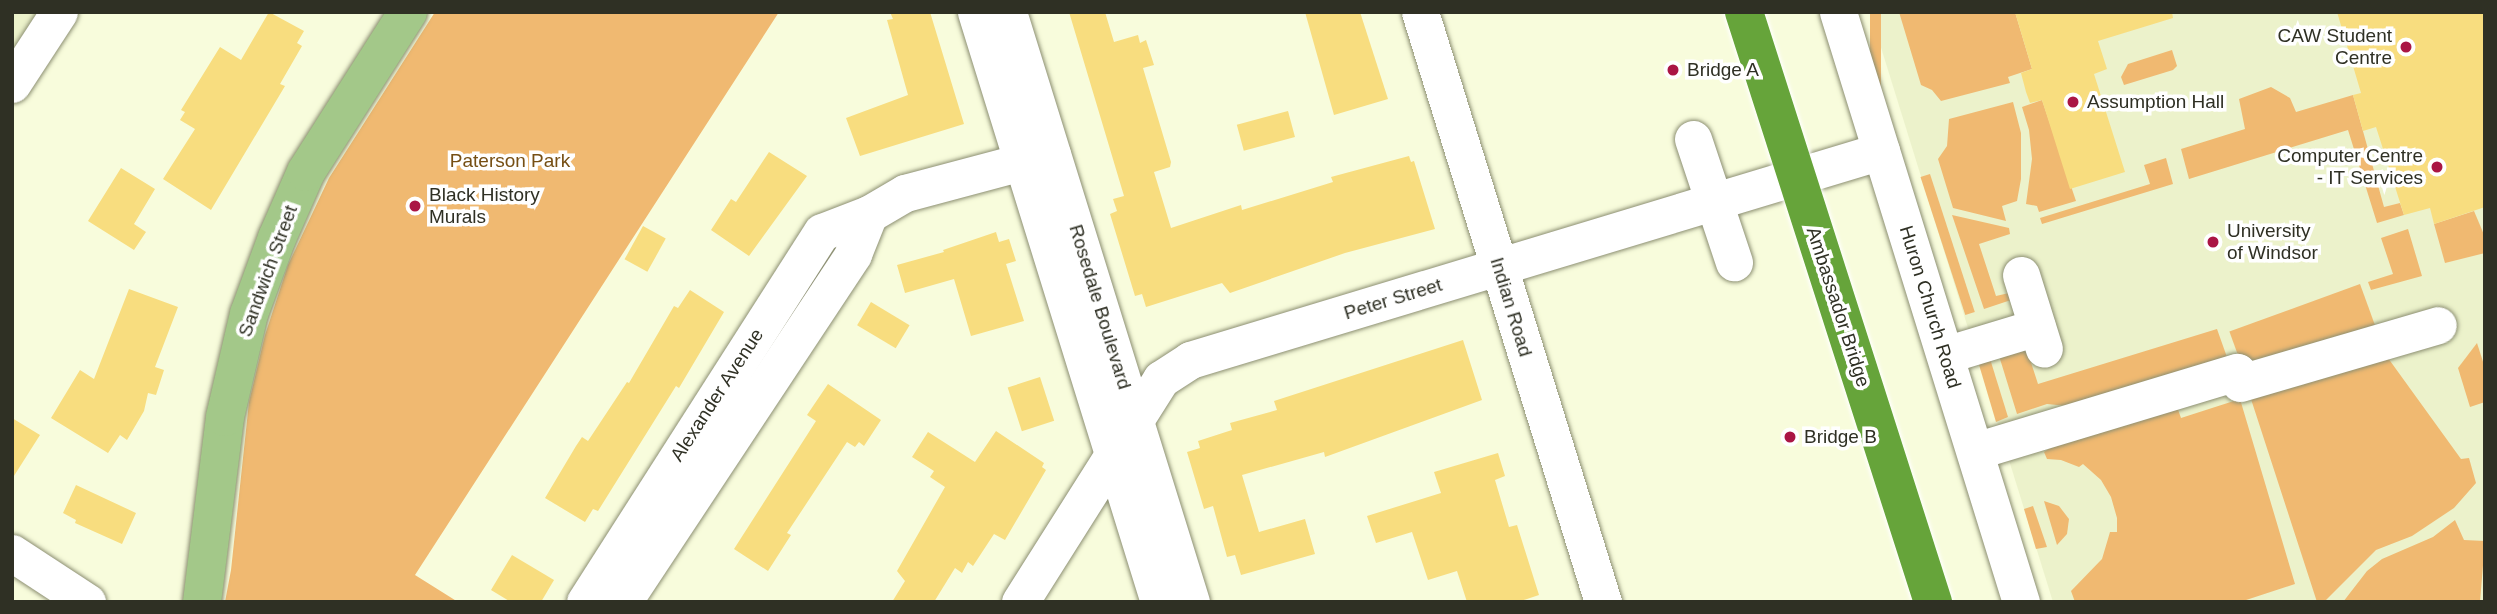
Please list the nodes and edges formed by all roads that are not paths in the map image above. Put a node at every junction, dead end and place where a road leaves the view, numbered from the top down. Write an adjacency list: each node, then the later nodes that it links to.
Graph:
1 (59, 12): 8 (street)
2 (408, 12): 24 (main road, Sandwich Street)
3 (976, 12): 11 (street, Rosedale Boulevard)
4 (1008, 12): 11 (street, Rosedale Boulevard)
5 (1420, 12): 15 (street, Indian Road)
6 (1744, 12): 31 (highway, Ambassador Bridge, bridge)
7 (1838, 12): 10 (street, Huron Church Road)
8 (12, 84)
9 (1693, 139): 12 (street)
10 (1881, 151): 12 (street, Peter Street); 18 (street, Huron Church Road)
11 (1037, 158): 13 (street, Alexander Avenue); 19 (street, Rosedale Boulevard); 21 (street, Rosedale Boulevard)
12 (1714, 201): 14 (street); 15 (street, Peter Street)
13 (869, 214): 25 (street, Alexander Avenue); 26 (street, Alexander Avenue)
14 (1734, 262)
15 (1499, 267): 19 (street, Peter Street); 30 (street, Indian Road)
16 (2033, 314): 18 (street)
17 (2438, 325): 20 (street)
18 (1941, 344): 20 (street, Huron Church Road)
19 (1135, 421): 21 (street, Peter Street); 29 (street, Rosedale Boulevard)
20 (1975, 451): 32 (street, Huron Church Road)
21 (1113, 455): 27 (street, Peter Street); 28 (street, Rosedale Boulevard)
22 (12, 553): 23 (street)
23 (88, 602)
24 (202, 602)
25 (585, 602)
26 (623, 602)
27 (1020, 602)
28 (1159, 602)
29 (1191, 602)
30 (1603, 602)
31 (1933, 602)
32 (2021, 602)

